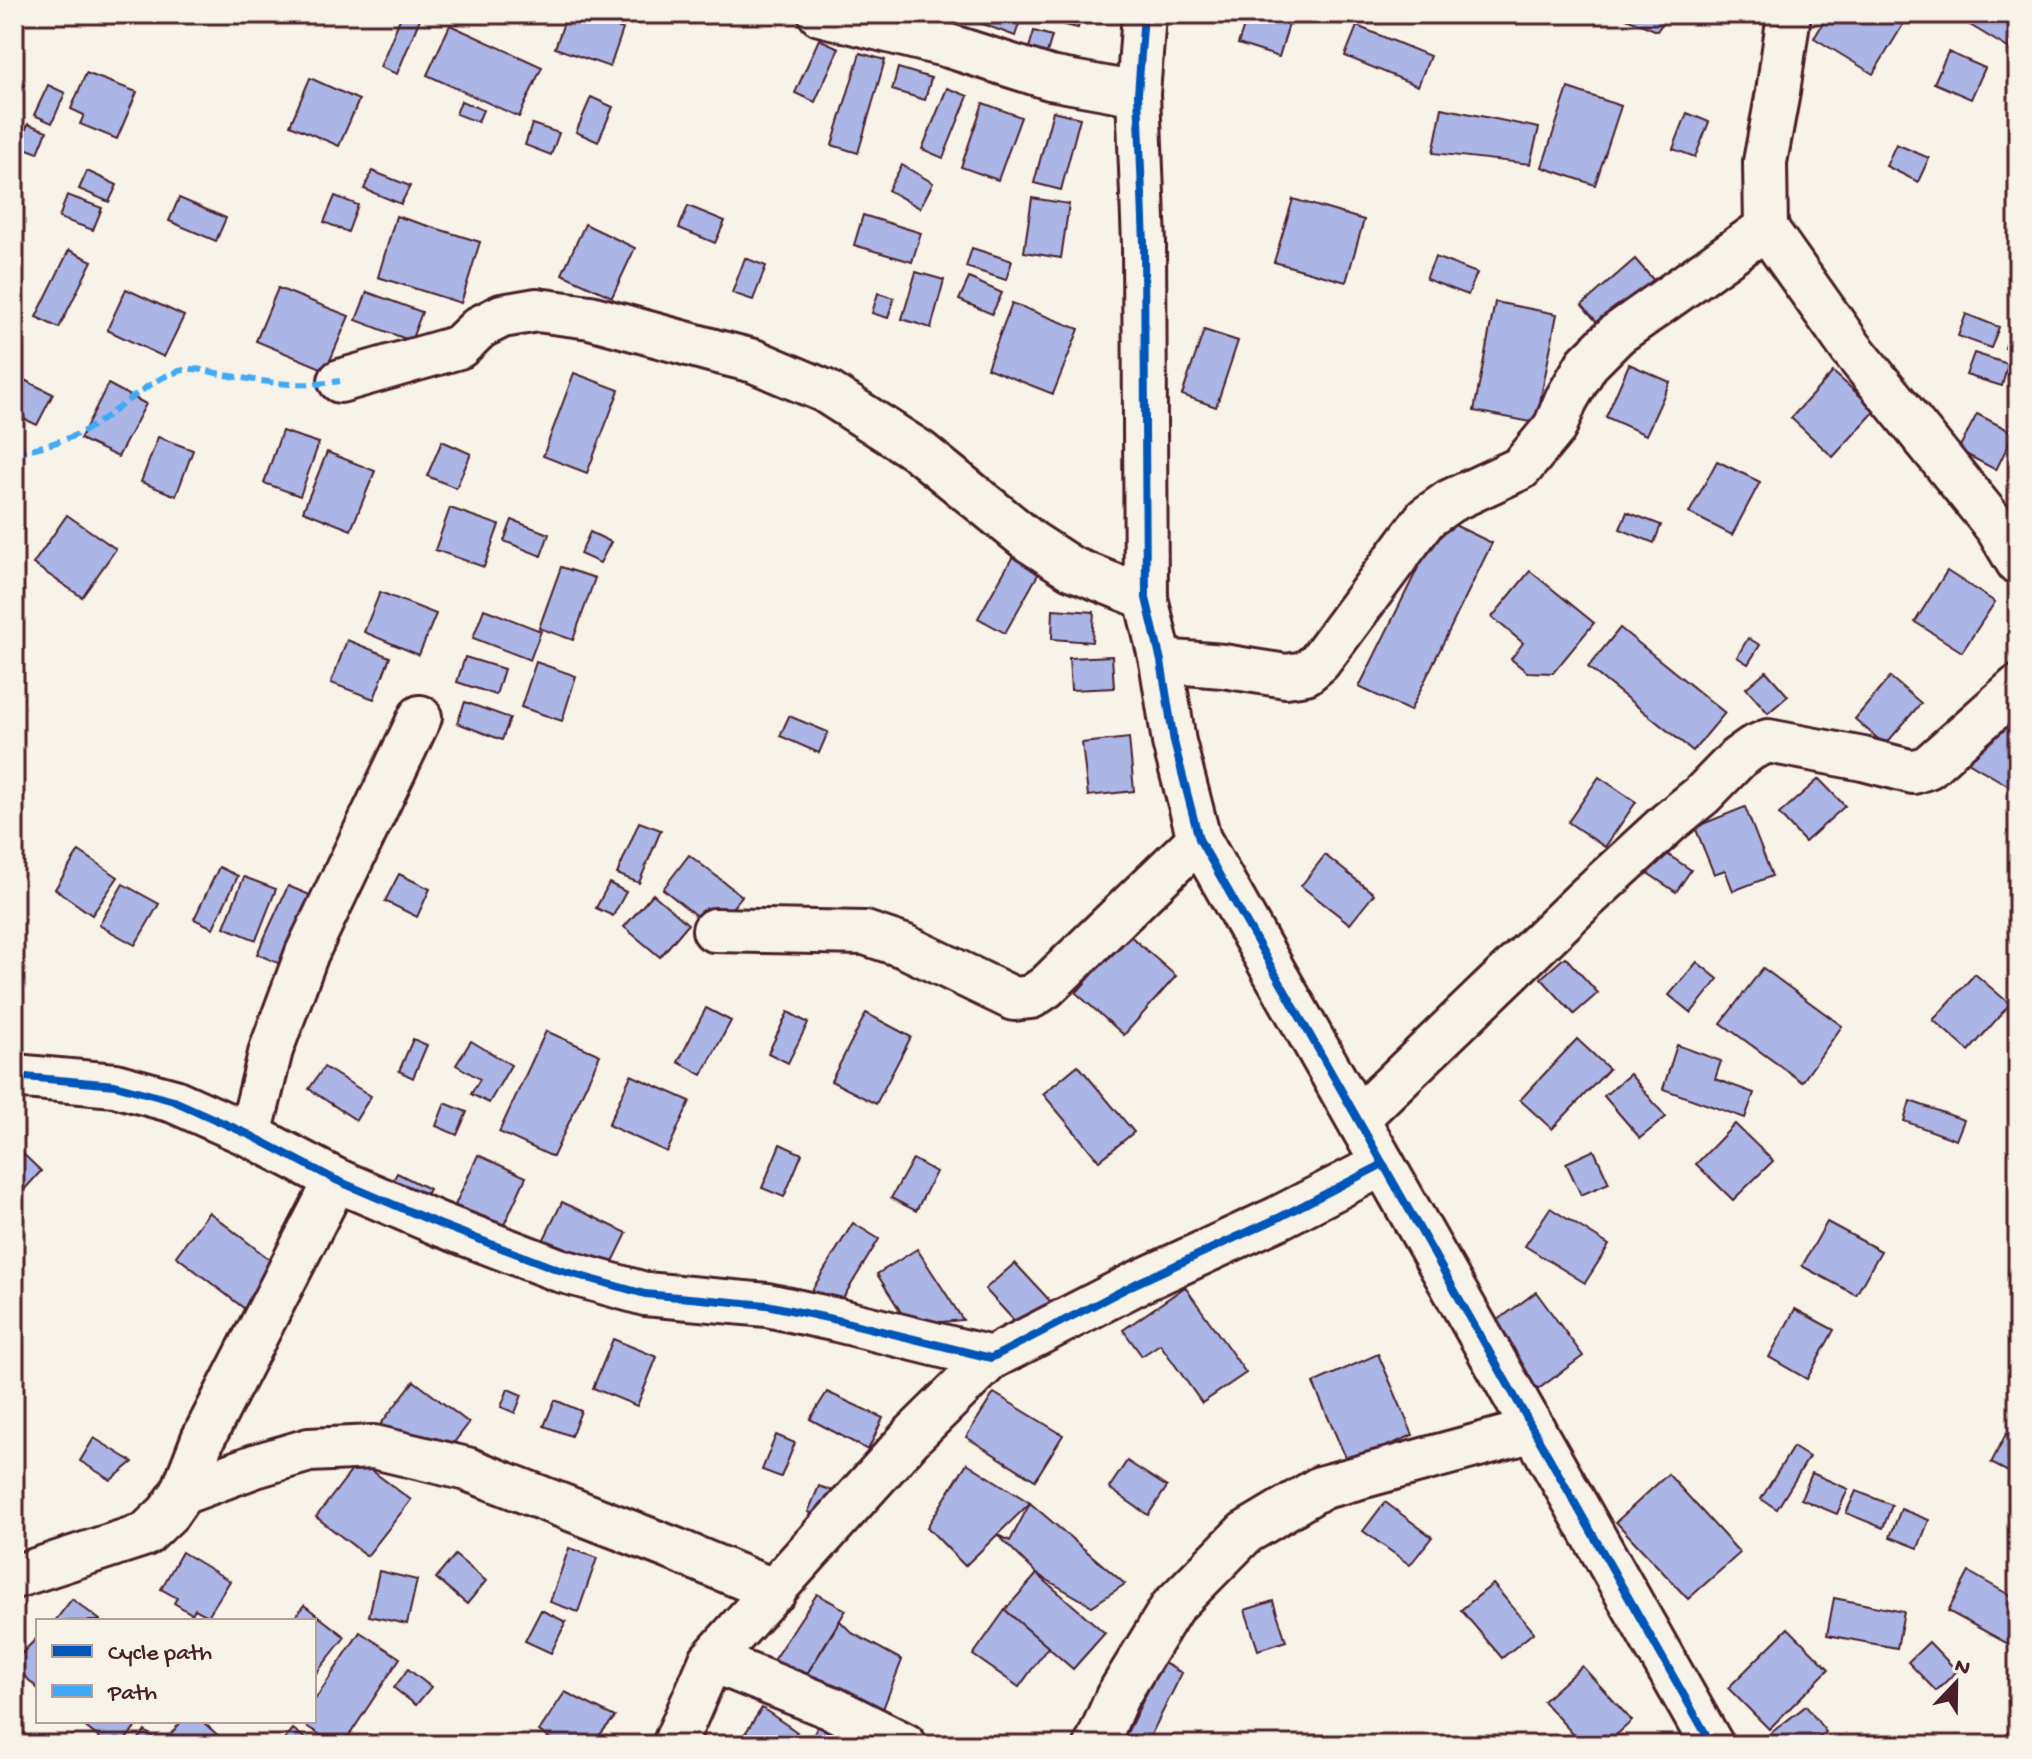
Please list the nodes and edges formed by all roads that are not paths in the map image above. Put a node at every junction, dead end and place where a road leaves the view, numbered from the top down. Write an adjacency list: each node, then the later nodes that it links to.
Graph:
1 (820, 14): 4 (street)
2 (1144, 14): 4 (street)
3 (1789, 14): 5 (street)
4 (1138, 94): 8 (street)
5 (1766, 228): 7 (street); 9 (street)
6 (340, 381): 8 (street)
7 (2018, 563)
8 (1146, 598): 9 (street)
9 (1161, 661): 12 (street)
10 (2018, 687): 15 (street)
11 (420, 717): 16 (street)
12 (1199, 839): 13 (street); 15 (street)
13 (714, 930)
14 (14, 1076): 16 (street)
15 (1358, 1118): 17 (street)
16 (250, 1135): 18 (street)
17 (1383, 1164): 19 (street); 20 (street)
18 (336, 1180): 19 (street); 21 (street)
19 (991, 1358): 23 (street)
20 (1534, 1430): 27 (street); 28 (street)
21 (182, 1493): 22 (street); 23 (street)
22 (14, 1577)
23 (775, 1591): 24 (street)
24 (711, 1660): 25 (street); 26 (street)
25 (674, 1745)
26 (905, 1745)
27 (1096, 1745)
28 (1712, 1745)

